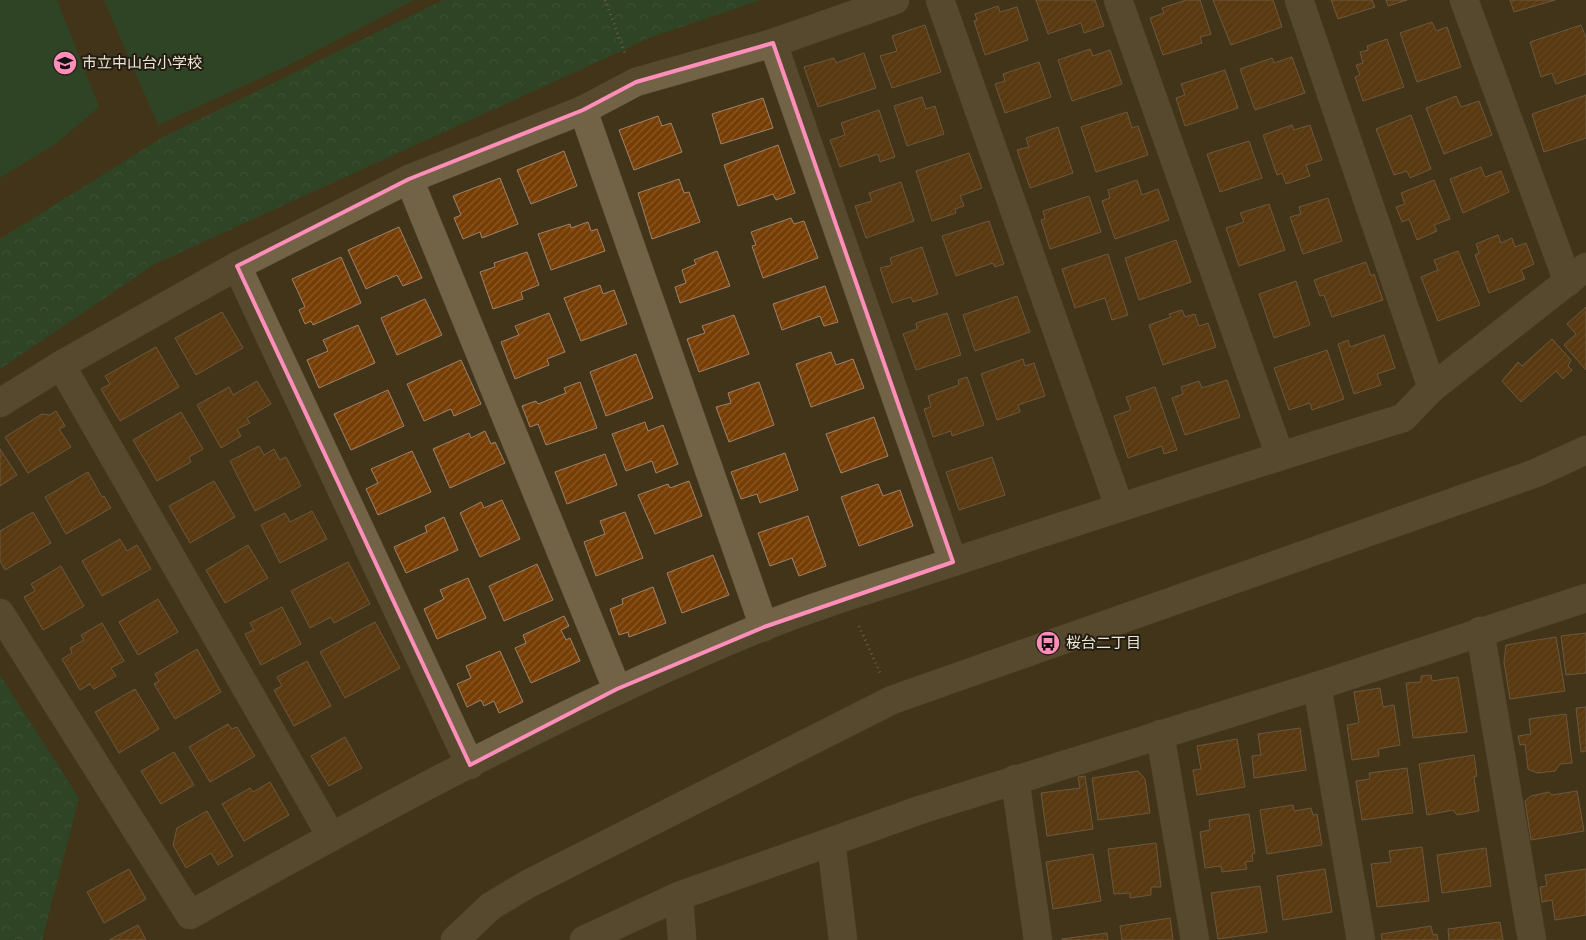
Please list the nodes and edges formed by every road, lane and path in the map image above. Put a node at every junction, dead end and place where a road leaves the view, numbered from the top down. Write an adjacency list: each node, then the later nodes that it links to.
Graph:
1 (605, 0): 8 (path)
2 (895, 0): 7 (street)
3 (940, 0): 18 (street)
4 (1118, 0): 17 (street)
5 (1298, 0): 14 (street)
6 (1464, 0): 12 (street)
7 (773, 43): 8 (street); 19 (street)
8 (636, 82): 9 (street)
9 (583, 110): 10 (street); 23 (street)
10 (409, 178): 11 (street); 26 (street)
11 (237, 266): 13 (street); 29 (street)
12 (1577, 275): 14 (street)
13 (61, 365): 15 (street); 31 (street)
14 (1432, 388): 17 (street)
15 (0, 402)
16 (1586, 450): 27 (street)
17 (1280, 456): 18 (street)
18 (1119, 506): 19 (street)
19 (953, 562): 20 (street)
20 (845, 596): 23 (street); 27 (path)
21 (1586, 598): 24 (street)
22 (0, 613): 31 (street)
23 (764, 626): 26 (street)
24 (1480, 631): 25 (street); 41 (street)
25 (1316, 686): 28 (street); 40 (street)
26 (617, 689): 29 (street)
27 (892, 700): 34 (street)
28 (1160, 734): 30 (street); 39 (street)
29 (470, 765): 31 (street)
30 (1015, 779): 32 (street); 38 (street)
31 (331, 836)
32 (832, 842): 33 (street); 37 (street)
33 (680, 896): 35 (street); 36 (street)
34 (455, 940)
35 (584, 940)
36 (682, 940)
37 (843, 940)
38 (1038, 940)
39 (1195, 940)
40 (1361, 940)
41 (1532, 940)

